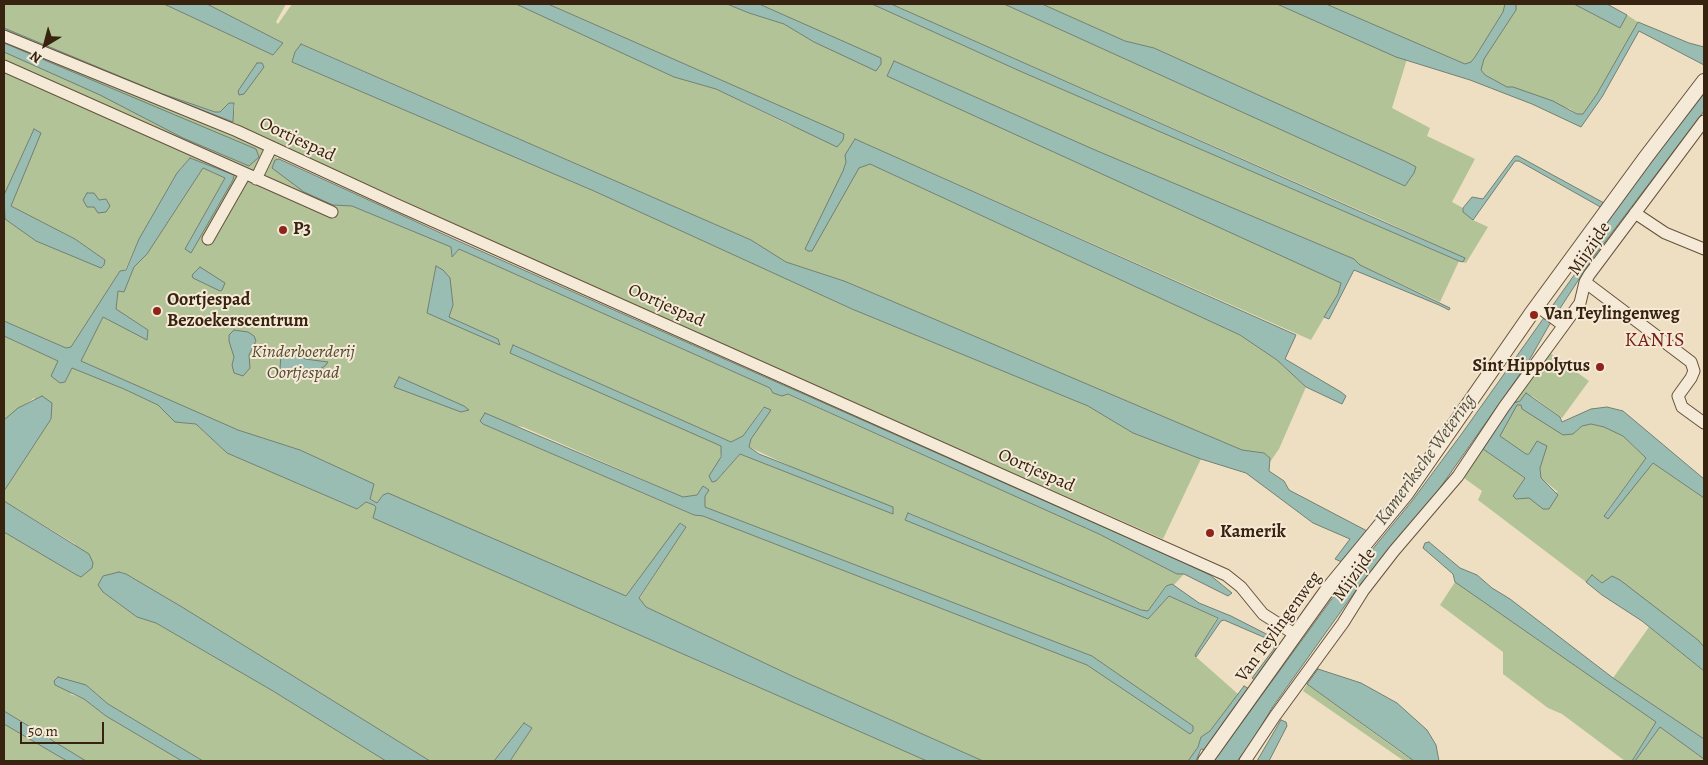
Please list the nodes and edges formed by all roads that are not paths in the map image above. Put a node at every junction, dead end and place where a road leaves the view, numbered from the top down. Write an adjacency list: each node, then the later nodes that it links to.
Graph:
1 (4, 36): 5 (street, Oortjespad)
2 (4, 66): 6 (street)
3 (1704, 81): 12 (street, Van Teylingenweg)
4 (1704, 121): 8 (street, Mijzijde)
5 (271, 148): 6 (street); 15 (street, Oortjespad)
6 (251, 176): 7 (street); 9 (street)
7 (332, 212)
8 (1635, 213): 10 (street); 11 (street, Mijzijde)
9 (208, 239)
10 (1704, 249)
11 (1584, 282): 13 (street, Mijzijde); 14 (street)
12 (1540, 309): 13 (street); 15 (street, Van Teylingenweg)
13 (1561, 323): 17 (street, Mijzijde)
14 (1704, 423)
15 (1296, 635): 16 (street, Van Teylingenweg)
16 (1205, 761)
17 (1245, 761)

